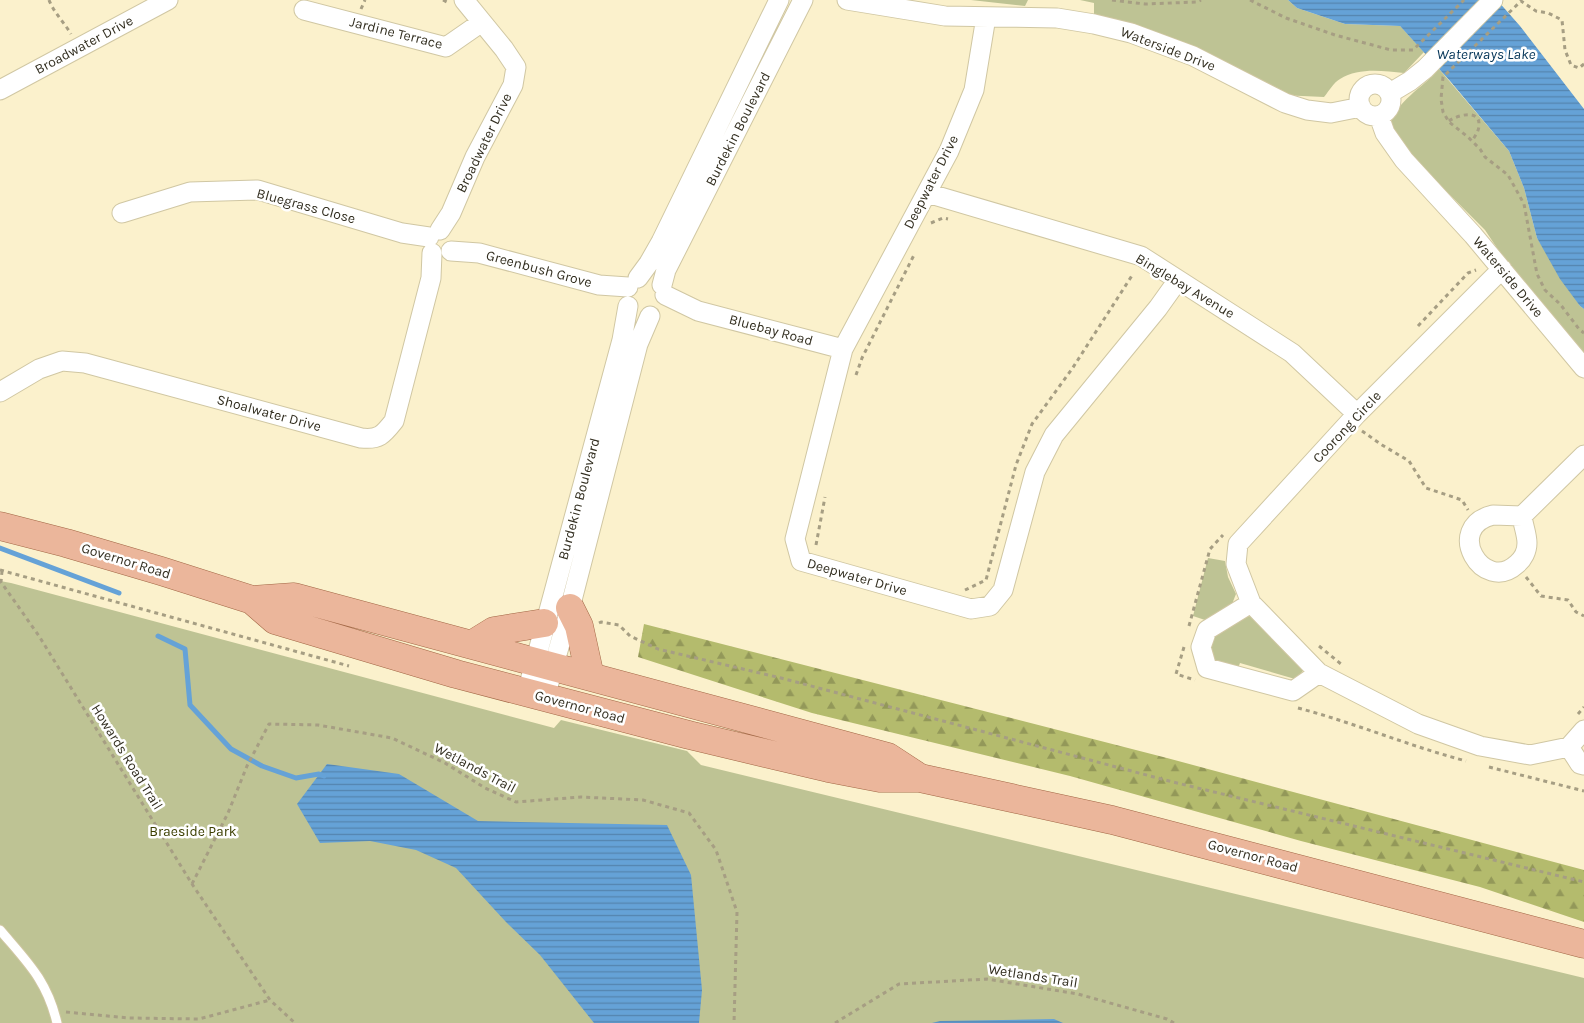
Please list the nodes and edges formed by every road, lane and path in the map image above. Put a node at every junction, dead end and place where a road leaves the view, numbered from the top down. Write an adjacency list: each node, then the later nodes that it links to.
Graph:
1 (49, 0): 15 (path)
2 (168, 0): 15 (street, Broadwater Drive)
3 (464, 0): 14 (street, Broadwater Drive)
4 (779, 0): 32 (street, Burdekin Boulevard)
5 (803, 0): 33 (street, Burdekin Boulevard)
6 (847, 0): 13 (street, Waterside Drive)
7 (1112, 0): 8 (path)
8 (1202, 0)
9 (1250, 0): 10 (path)
10 (1464, 0)
11 (1493, 0): 18 (street)
12 (304, 10): 14 (street, Jardine Terrace)
13 (986, 17): 19 (street, Waterside Drive); 23 (street, Deepwater Drive)
14 (482, 22): 27 (street, Broadwater Drive)
15 (78, 48): 17 (street, Broadwater Drive)
16 (1584, 64): 21 (path)
17 (0, 90)
18 (1390, 93): 19 (street); 20 (street)
19 (1361, 107): 20 (street)
20 (1379, 116): 30 (street, Waterside Drive)
21 (1449, 121): 22 (path); 22 (path)
22 (1472, 141): 35 (path)
23 (927, 193): 31 (street, Binglebay Avenue); 36 (street, Deepwater Drive)
24 (122, 212): 27 (street, Bluegrass Close)
25 (951, 219): 26 (path)
26 (927, 231)
27 (441, 243): 32 (street, Greenbush Grove); 39 (street, Shoalwater Drive)
28 (918, 248): 38 (path)
29 (1128, 271): 51 (path)
30 (1496, 275): 34 (path); 37 (street, Waterside Drive); 40 (street, Coorong Circle)
31 (1178, 280): 36 (street, Deepwater Drive); 40 (street, Binglebay Avenue)
32 (630, 293): 33 (street); 33 (street); 56 (street, Burdekin Boulevard)
33 (660, 301): 36 (street, Bluebay Road); 54 (street, Burdekin Boulevard)
34 (1414, 331)
35 (1584, 333)
36 (843, 349)
37 (1584, 368)
38 (856, 375)
39 (0, 392)
40 (1361, 424): 41 (path); 45 (path); 53 (street, Coorong Circle)
41 (1359, 439)
42 (1584, 455): 44 (street)
43 (826, 489): 48 (path)
44 (1522, 516): 45 (street); 49 (street)
45 (1476, 524): 49 (street)
46 (0, 526): 52 (main road, Governor Road)
47 (1223, 535): 58 (path)
48 (818, 552)
49 (1516, 565): 55 (path)
50 (1, 571): 64 (path); 79 (path, Howards Road Trail)
51 (956, 588)
52 (252, 600): 59 (main road, Governor Road); 68 (main road, Governor Road)
53 (1251, 603): 65 (street, Coorong Circle); 65 (street)
54 (570, 608): 62 (street, Burdekin Boulevard); 66 (main road)
55 (1584, 616)
56 (544, 623): 59 (main road); 62 (street, Burdekin Boulevard)
57 (592, 625): 78 (path)
58 (1189, 626)
59 (473, 644): 62 (main road, Governor Road)
60 (1316, 644): 63 (path)
61 (1184, 645): 67 (path)
62 (544, 663): 66 (main road, Governor Road); 68 (street, Burdekin Boulevard)
63 (1344, 666)
64 (352, 667)
65 (1319, 673): 72 (street, Coorong Circle)
66 (590, 676): 76 (main road, Governor Road)
67 (1195, 680)
68 (536, 695): 76 (main road, Governor Road)
69 (1291, 706): 73 (path)
70 (1584, 707): 71 (path)
71 (1579, 725): 72 (street)
72 (1569, 747): 74 (street)
73 (1469, 762)
74 (1584, 765)
75 (1488, 766): 77 (path)
76 (920, 778): 81 (main road, Governor Road)
77 (1584, 791)
78 (1584, 882)
79 (192, 884): 82 (path, Howards Road Trail); 86 (path, Wetlands Trail)
80 (0, 930): 83 (lane)
81 (1584, 944)
82 (270, 1000): 83 (path); 85 (path, Howards Road Trail)
83 (54, 1011): 84 (lane)
84 (57, 1023)
85 (295, 1023)
86 (734, 1023)
87 (835, 1023): 88 (path, Wetlands Trail)
88 (1174, 1023)

